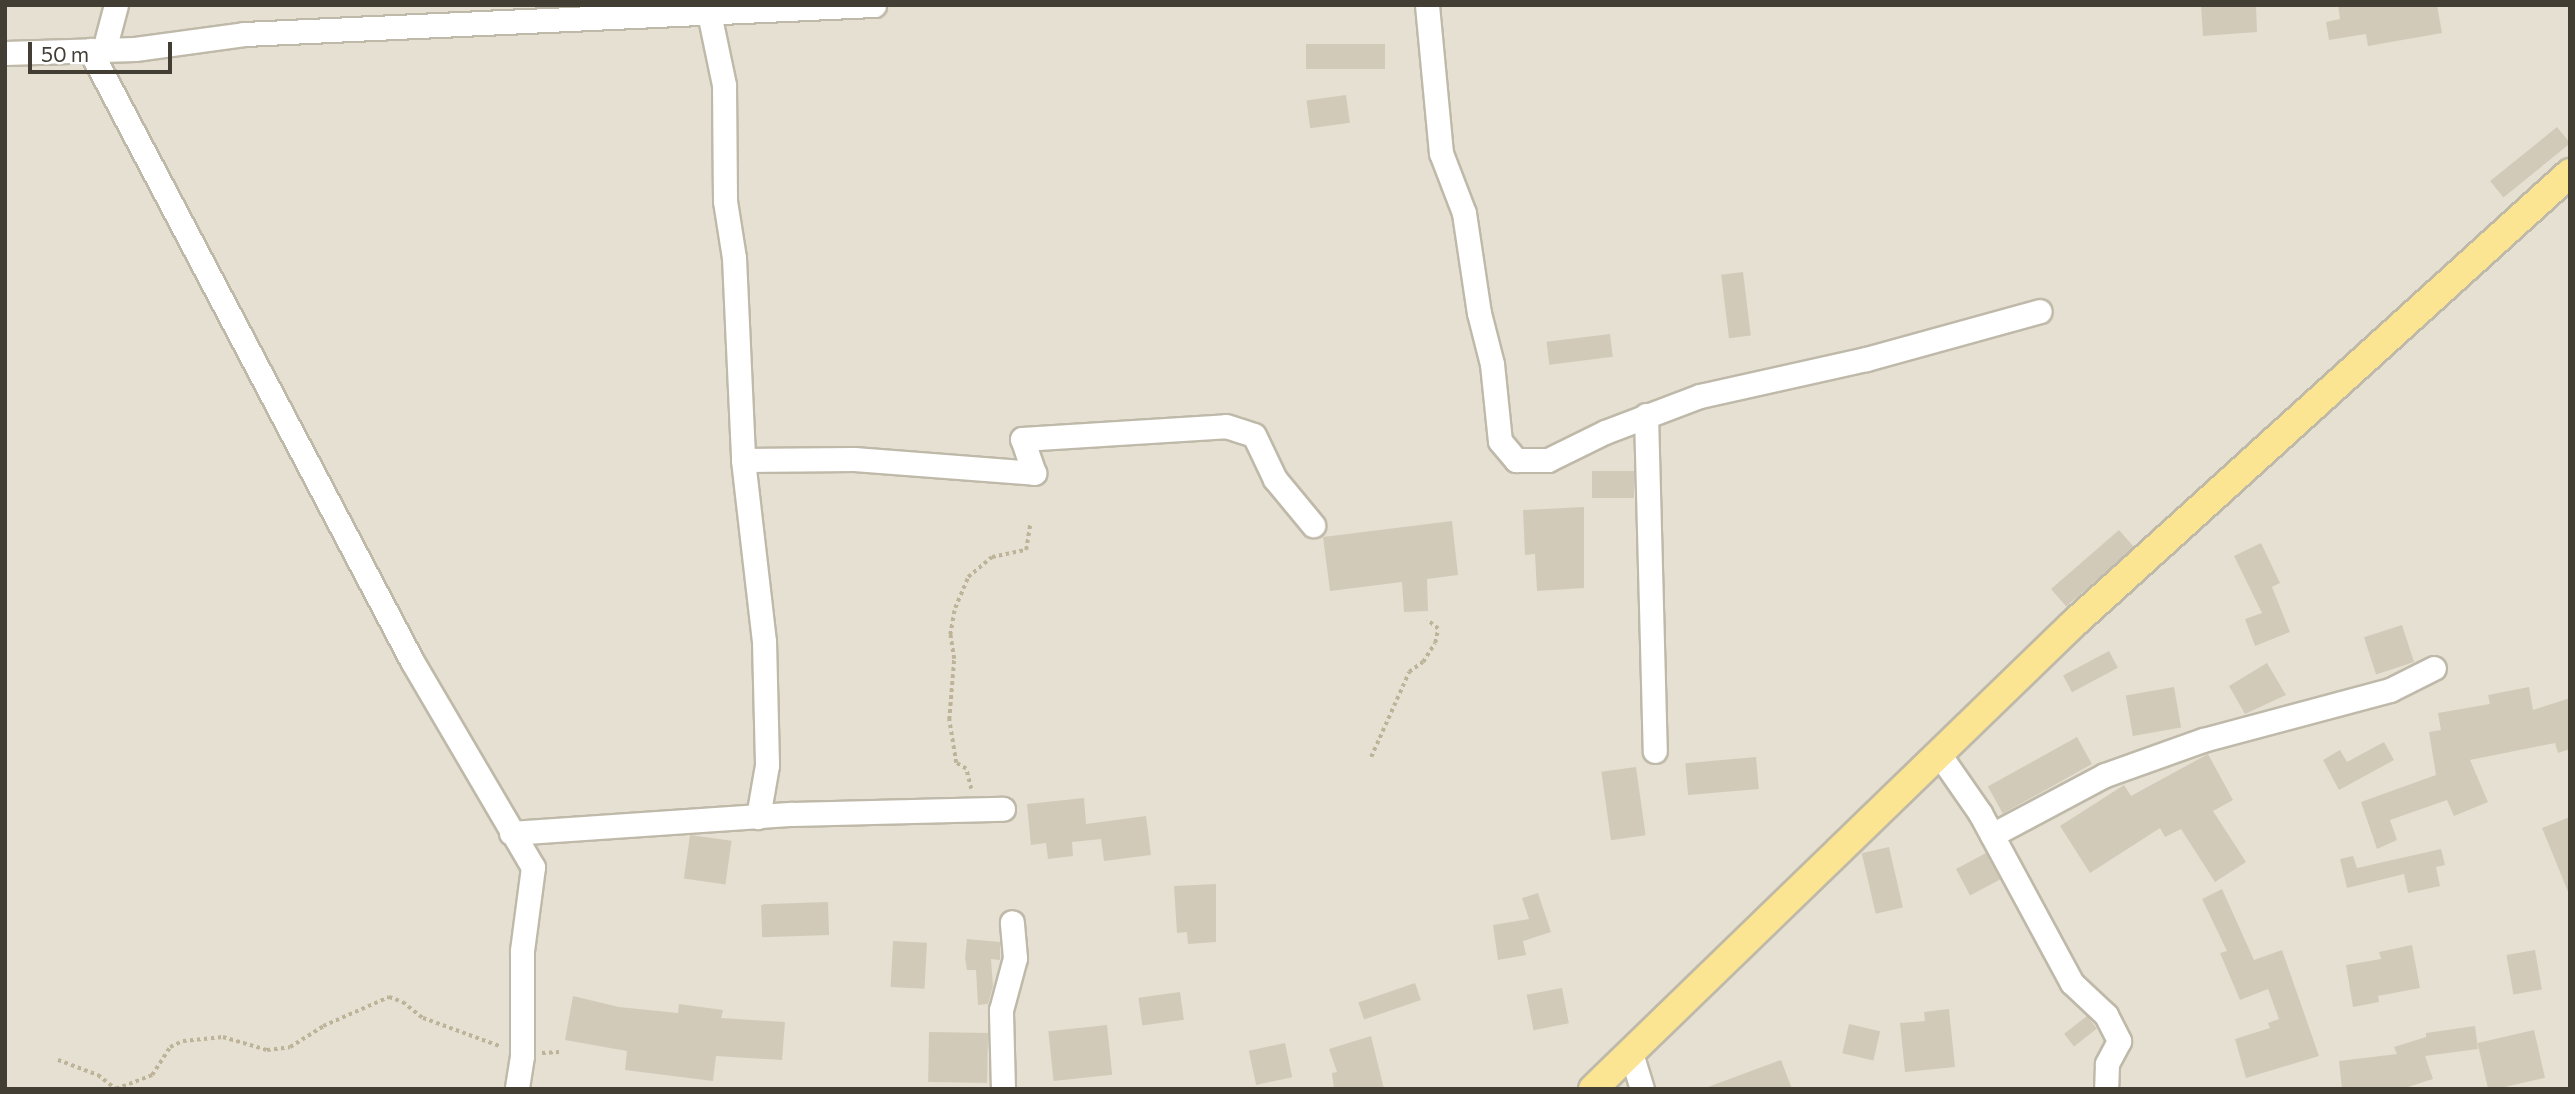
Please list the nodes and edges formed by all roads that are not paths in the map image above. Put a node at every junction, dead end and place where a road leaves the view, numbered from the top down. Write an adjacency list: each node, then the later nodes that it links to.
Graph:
1 (116, 5): 5 (street)
2 (873, 5): 4 (street)
3 (1427, 5): 9 (street)
4 (724, 10): 5 (street); 10 (street)
5 (97, 50): 6 (street); 17 (street)
6 (5, 53)
7 (2570, 173): 14 (main road)
8 (2040, 311): 9 (street)
9 (1646, 415): 13 (street)
10 (743, 460): 11 (street); 16 (street)
11 (1312, 525)
12 (2434, 668): 18 (street)
13 (1655, 751)
14 (1939, 754): 18 (street); 20 (main road)
15 (1003, 809): 16 (street)
16 (758, 817): 17 (street)
17 (511, 833): 21 (street)
18 (1992, 835): 25 (street)
19 (1012, 922): 22 (street)
20 (1631, 1053): 23 (main road); 24 (street)
21 (517, 1089)
22 (1003, 1089)
23 (1593, 1089)
24 (1642, 1089)
25 (2106, 1089)

